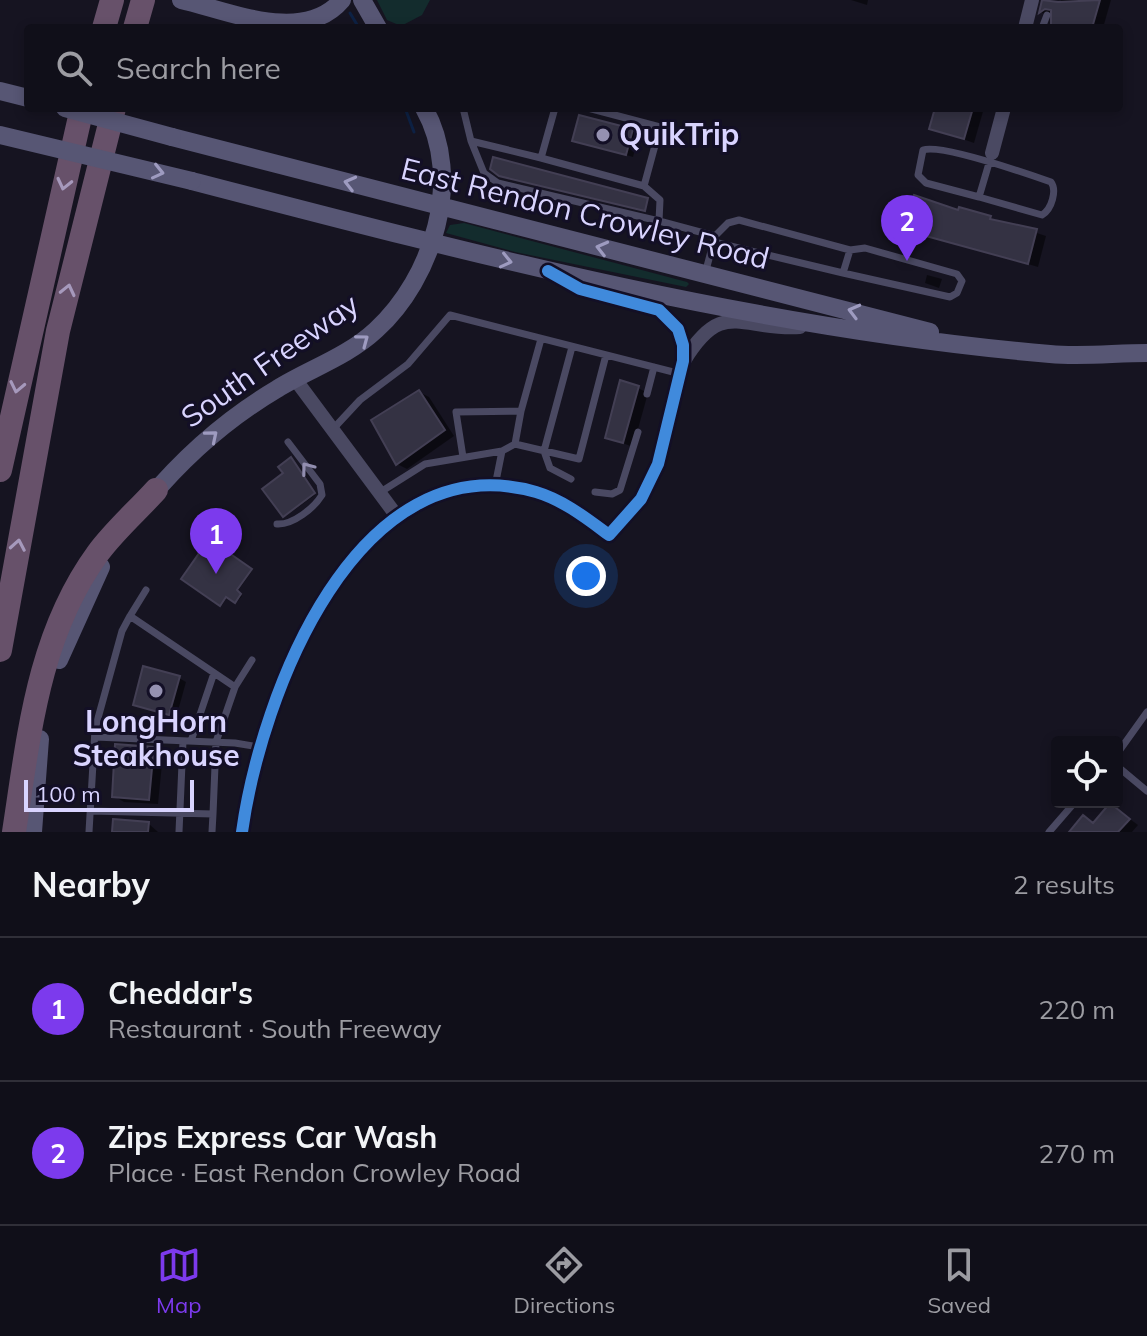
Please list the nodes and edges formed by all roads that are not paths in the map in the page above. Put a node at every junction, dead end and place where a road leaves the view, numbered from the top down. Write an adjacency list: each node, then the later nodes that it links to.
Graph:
1 (112, 0): 8 (highway)
2 (143, 0): 9 (highway)
3 (181, 0): 4 (main road)
4 (342, 0)
5 (362, 0): 10 (main road)
6 (1032, 0): 11 (street)
7 (1047, 15): 12 (lane)
8 (105, 24)
9 (136, 24)
10 (376, 24)
11 (1026, 24)
12 (1044, 24)
13 (0, 91): 14 (main road)
14 (24, 97)
15 (80, 112): 29 (main road, East Rendon Crowley Road, one-way to 15, bridge)
16 (81, 112): 56 (highway, one-way to 56)
17 (113, 112): 66 (highway, one-way to 17)
18 (426, 112): 29 (main road, South Freeway)
19 (464, 112): 24 (lane)
20 (554, 112): 25 (lane)
21 (603, 112): 27 (lane)
22 (1003, 112): 26 (street)
23 (0, 135): 32 (main road, East Rendon Crowley Road, one-way to 32, bridge)
24 (471, 141): 25 (lane); 30 (lane)
25 (541, 158): 27 (lane)
26 (990, 158): 28 (lane); 28 (lane); 28 (lane)
27 (644, 186): 30 (lane)
28 (979, 197)
29 (442, 206): 32 (main road, South Freeway); 36 (main road, East Rendon Crowley Road, one-way to 29)
30 (659, 221): 31 (lane)
31 (714, 239): 33 (lane); 35 (lane); 36 (lane)
32 (430, 243): 34 (main road, East Rendon Crowley Road, one-way to 34); 46 (main road, South Freeway, one-way to 32)
33 (850, 250): 35 (lane); 35 (lane)
34 (548, 271): 37 (main road, East Rendon Crowley Road); 45 (street)
35 (843, 273)
36 (705, 274): 37 (main road); 41 (main road, East Rendon Crowley Road, one-way to 36)
37 (697, 305): 38 (main road, East Rendon Crowley Road)
38 (812, 326): 41 (main road, East Rendon Crowley Road); 45 (street)
39 (541, 339): 40 (lane); 48 (lane); 49 (lane)
40 (572, 347): 43 (lane); 54 (lane)
41 (983, 347): 42 (main road, East Rendon Crowley Road)
42 (1147, 353)
43 (606, 355): 44 (lane); 54 (lane)
44 (654, 367): 45 (lane); 47 (lane)
45 (682, 368): 58 (street)
46 (295, 379): 49 (street); 59 (main road, South Freeway, one-way to 46)
47 (647, 394)
48 (521, 411): 52 (lane); 55 (lane)
49 (333, 429): 61 (street)
50 (638, 432): 60 (lane)
51 (288, 442): 63 (lane, one-way to 51)
52 (515, 444): 53 (lane); 54 (lane)
53 (502, 451): 55 (lane); 58 (lane)
54 (544, 451): 57 (lane)
55 (463, 457): 61 (lane)
56 (0, 470)
57 (571, 479)
58 (495, 486): 62 (street)
59 (156, 490): 82 (highway); 83 (main road, South Freeway)
60 (595, 492)
61 (379, 493): 62 (street)
62 (396, 515): 75 (street)
63 (277, 524)
64 (146, 590): 65 (lane)
65 (130, 616): 68 (lane); 71 (lane)
66 (0, 650)
67 (252, 660): 69 (lane)
68 (214, 673): 69 (lane); 72 (lane)
69 (235, 687): 73 (lane)
70 (1147, 712): 74 (lane)
71 (95, 737): 72 (lane); 79 (lane)
72 (187, 741): 73 (lane); 80 (lane)
73 (216, 742): 75 (lane); 81 (lane)
74 (1123, 746)
75 (259, 747): 87 (street)
76 (1123, 771): 77 (lane)
77 (1147, 791)
78 (1070, 808): 88 (lane)
79 (91, 811): 80 (lane); 84 (lane)
80 (180, 813): 81 (lane); 85 (lane)
81 (213, 814): 86 (lane)
82 (14, 832)
83 (33, 832)
84 (89, 832)
85 (179, 832)
86 (212, 832)
87 (242, 832)
88 (1049, 832)

